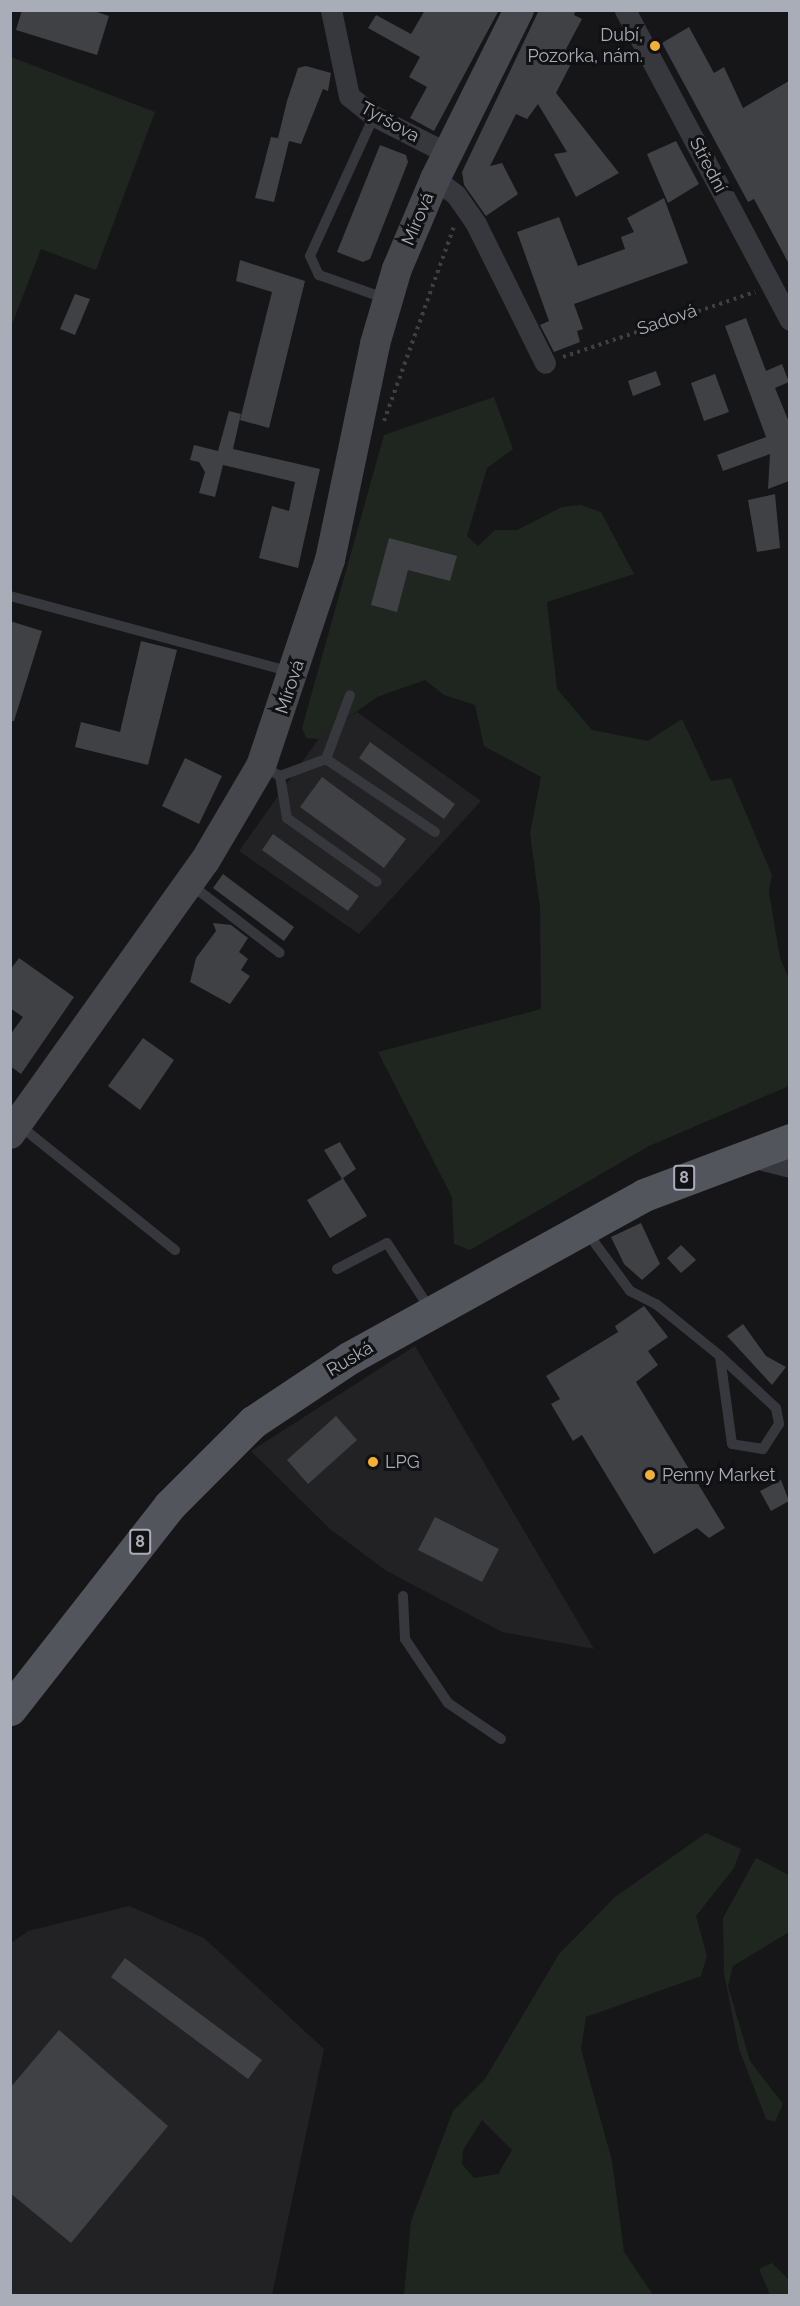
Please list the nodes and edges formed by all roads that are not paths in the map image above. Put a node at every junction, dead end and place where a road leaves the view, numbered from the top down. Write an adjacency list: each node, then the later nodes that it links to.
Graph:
1 (331, 10): 4 (street, Tyršova)
2 (519, 10): 5 (street, Mírová)
3 (625, 10): 6 (street, Střední)
4 (374, 116): 5 (street, Tyršova); 7 (lane)
5 (441, 166): 7 (street, Mírová); 9 (street, Mírová)
6 (783, 286): 8 (street, Střední)
7 (387, 299): 11 (street, Mírová)
8 (789, 320)
9 (544, 363)
10 (10, 596): 11 (lane)
11 (296, 672): 14 (street, Mírová)
12 (350, 695): 13 (lane)
13 (326, 759): 14 (lane); 15 (lane)
14 (270, 771): 16 (lane); 17 (street, Mírová)
15 (435, 832)
16 (377, 882)
17 (189, 884): 18 (lane); 19 (street, Mírová)
18 (280, 953)
19 (14, 1129): 24 (lane)
20 (789, 1140): 21 (main road, Ruská / 8)
21 (741, 1154): 22 (street); 23 (main road, Ruská / 8)
22 (789, 1167)
23 (584, 1228): 26 (main road, Ruská / 8); 27 (lane)
24 (175, 1250)
25 (337, 1269): 26 (lane)
26 (432, 1312): 29 (main road, Ruská / 8)
27 (720, 1356): 27 (lane)
28 (403, 1596): 30 (lane)
29 (10, 1709)
30 (501, 1739)

